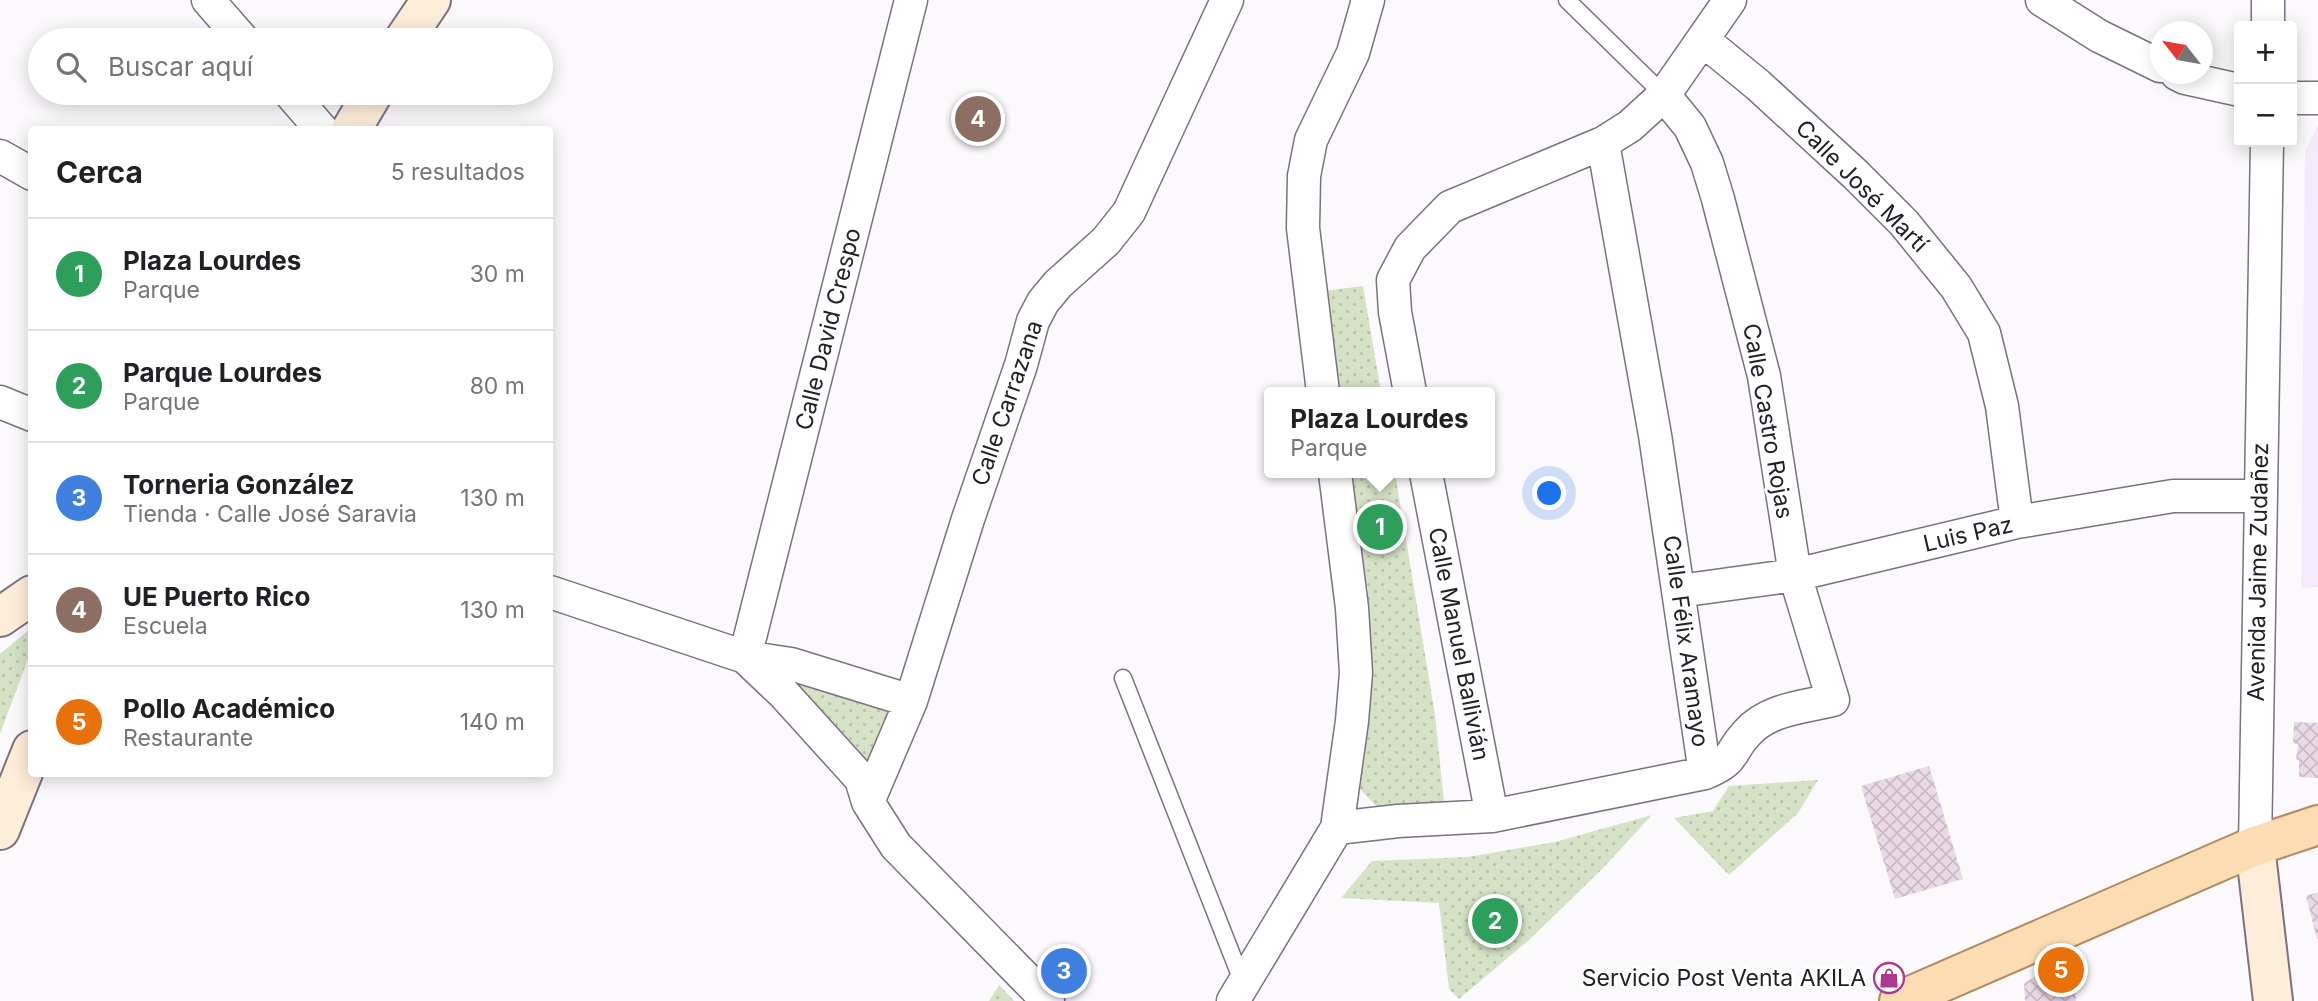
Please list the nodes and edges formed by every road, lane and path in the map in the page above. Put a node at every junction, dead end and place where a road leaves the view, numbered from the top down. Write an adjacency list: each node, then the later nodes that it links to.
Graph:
1 (208, 0): 11 (street)
2 (431, 0): 12 (street)
3 (911, 0): 41 (street, Calle David Crespo)
4 (1368, 0): 28 (street)
5 (1567, 0): 17 (lane, Calle Castro Rojas)
6 (1731, 0): 13 (street)
7 (2042, 0): 14 (street)
8 (2268, 0): 10 (street)
9 (1224, 1): 43 (street, Calle Carrazana)
10 (2268, 21)
11 (232, 28)
12 (412, 28)
13 (1703, 40): 17 (street); 35 (street, Calle José Martí)
14 (2150, 61)
15 (2212, 84): 16 (street)
16 (2234, 89)
17 (1664, 95): 24 (street); 36 (street, Calle Castro Rojas)
18 (2297, 98): 19 (street)
19 (2318, 98)
20 (300, 105): 22 (street)
21 (366, 105): 23 (street)
22 (319, 126)
23 (353, 126)
24 (1604, 143): 29 (street); 37 (street, Calle Félix Aramayo)
25 (2267, 147): 34 (street, Avenida Jaime Zudañez)
26 (0, 156): 27 (street)
27 (28, 172)
28 (1322, 387)
29 (1409, 387)
30 (0, 402): 31 (street)
31 (28, 413)
32 (1336, 478): 49 (street)
33 (1427, 478): 47 (street, Calle Manuel Ballivián)
34 (2259, 496): 35 (street, Luis Paz); 51 (street, Avenida Jaime Zudañez)
35 (2017, 522): 36 (street, Luis Paz)
36 (1795, 575): 37 (street, Luis Paz); 45 (street, Calle Castro Rojas)
37 (1679, 591): 45 (street, Calle Félix Aramayo)
38 (553, 593): 41 (street)
39 (28, 598): 40 (street)
40 (0, 617)
41 (745, 657): 43 (street); 46 (street)
42 (1123, 678): 52 (lane)
43 (911, 701): 46 (street, Calle Carrazana)
44 (28, 760): 50 (street)
45 (1704, 773): 47 (street, Calle Félix Aramayo)
46 (868, 802): 53 (street)
47 (1492, 816): 49 (street, Calle Félix Aramayo)
48 (2318, 825): 51 (main road)
49 (1337, 828): 52 (street)
50 (0, 830)
51 (2255, 846): 54 (main road); 55 (street, Avenida Jaime Zudañez)
52 (1239, 993)
53 (1048, 1001)
54 (1899, 1001)
55 (2273, 1001)

